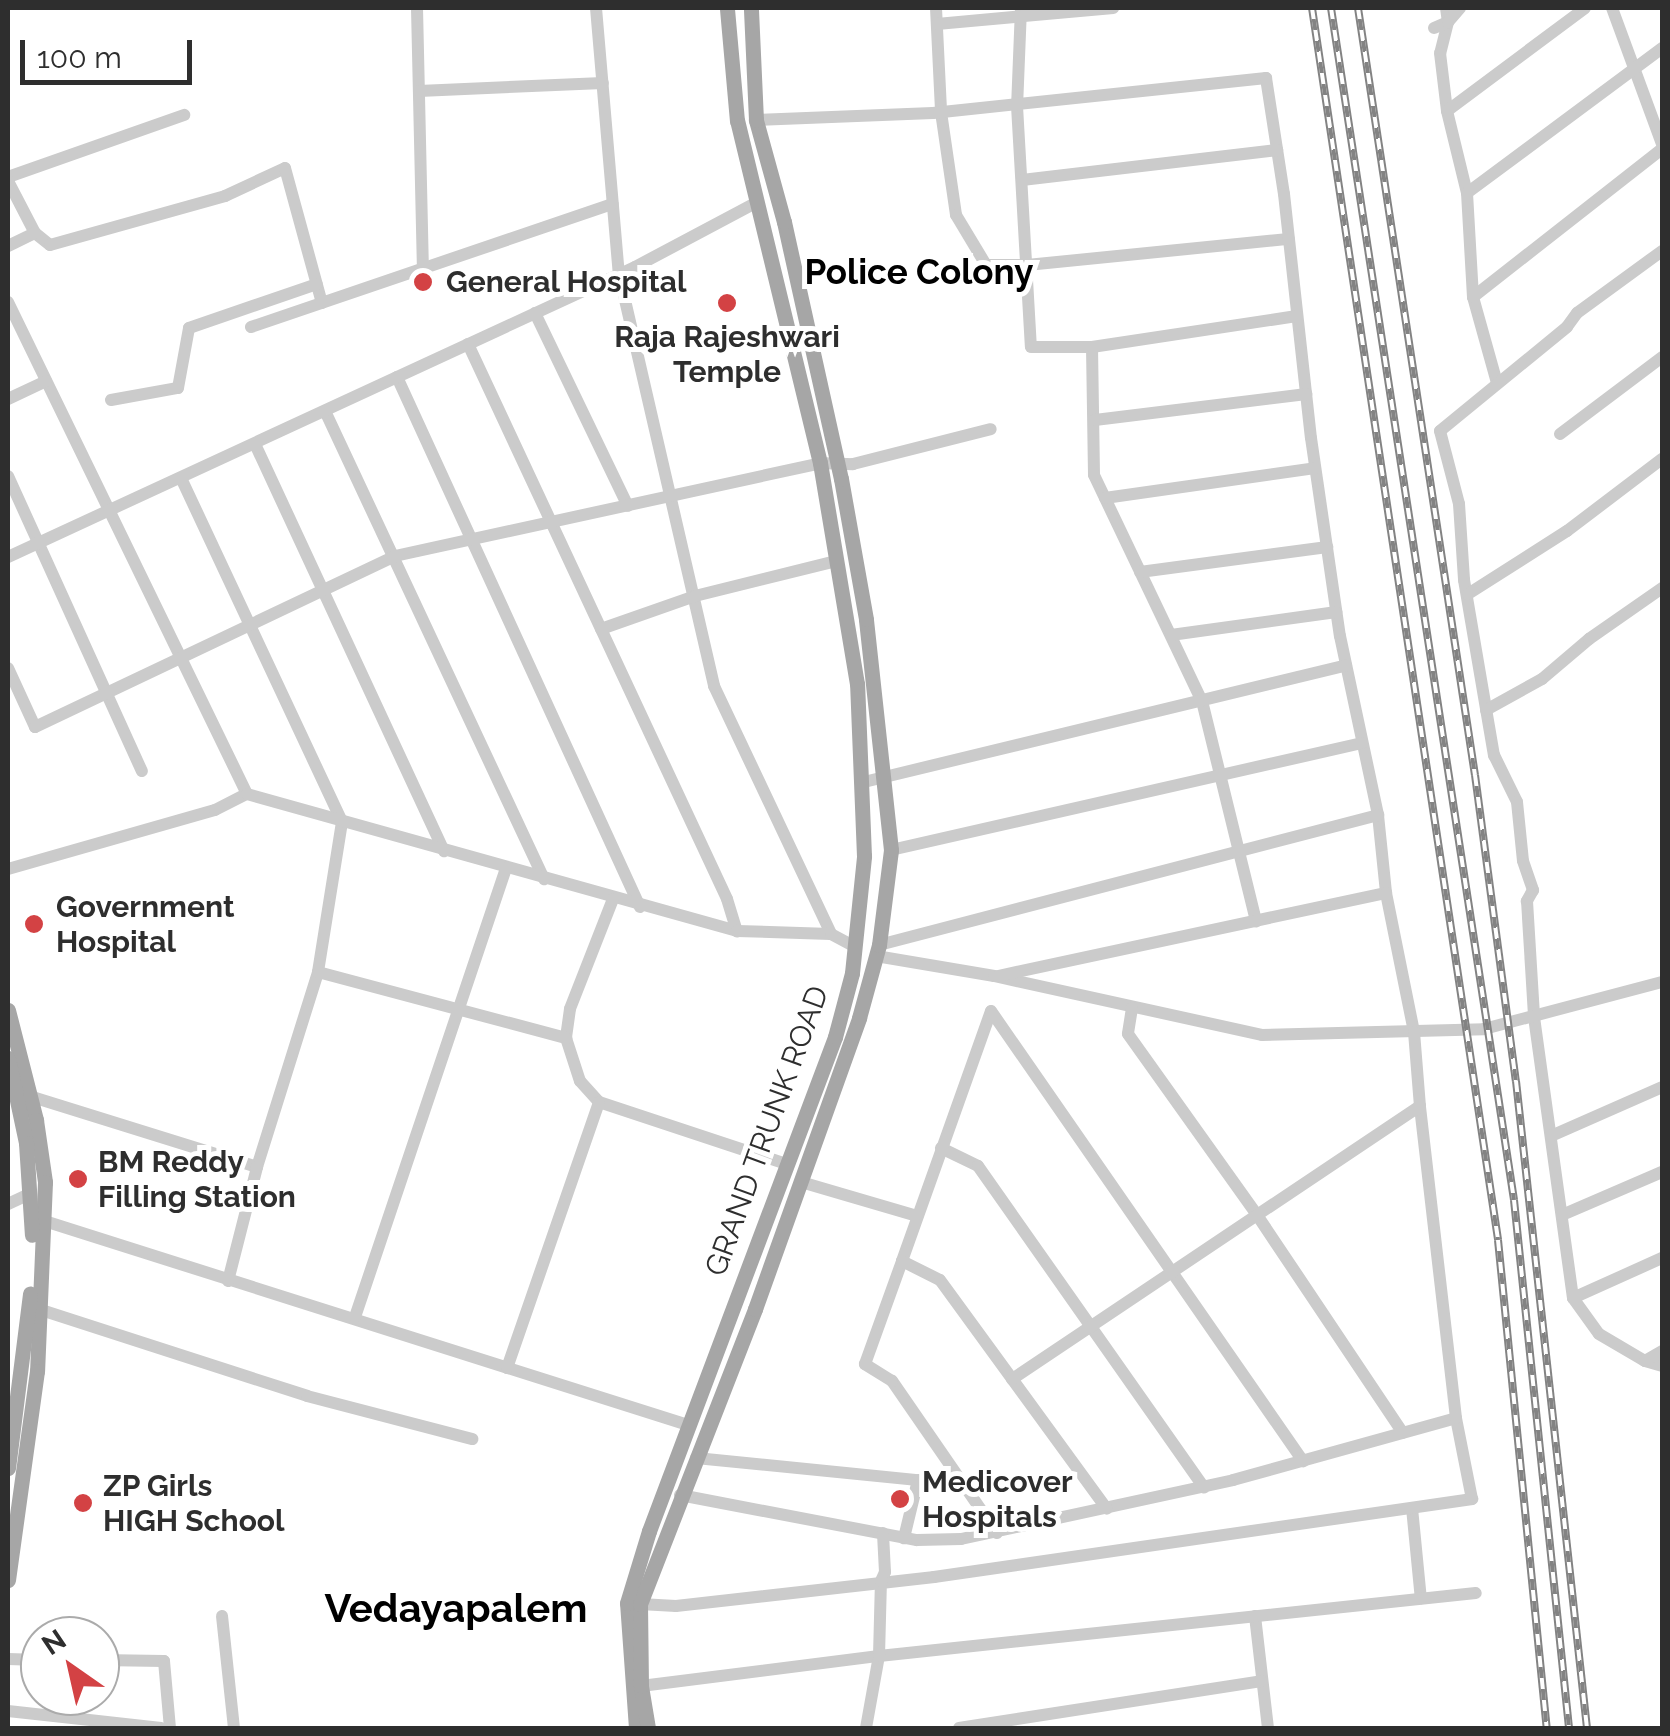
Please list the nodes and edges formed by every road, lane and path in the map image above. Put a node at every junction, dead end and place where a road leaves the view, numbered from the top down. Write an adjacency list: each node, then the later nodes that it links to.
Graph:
1 (416, 8): 18 (street)
2 (596, 8): 17 (street)
3 (727, 8): 29 (main road, GRAND TRUNK ROAD)
4 (752, 8): 23 (main road)
5 (936, 8): 13 (street)
6 (1114, 8): 11 (street)
7 (1446, 8): 12 (street)
8 (1460, 8): 12 (street)
9 (1586, 8): 20 (street)
10 (1612, 8): 16 (street)
11 (1021, 12): 13 (street); 19 (street)
12 (1448, 22): 14 (street); 20 (street)
13 (937, 24): 21 (street)
14 (1434, 28)
15 (1662, 48): 16 (street)
16 (1633, 70): 24 (street); 28 (street)
17 (602, 83): 18 (street); 30 (street)
18 (419, 91): 36 (street)
19 (1017, 106): 21 (street); 25 (street); 27 (street)
20 (1447, 111): 28 (street)
21 (941, 112): 23 (street); 35 (street)
22 (184, 115): 26 (street)
23 (756, 120): 61 (main road)
24 (1662, 146): 39 (street)
25 (1277, 150): 27 (street); 32 (street)
26 (8, 179): 31 (street)
27 (1022, 180): 35 (street)
28 (1468, 193): 39 (street)
29 (757, 202): 37 (street); 60 (main road, GRAND TRUNK ROAD)
30 (613, 204): 36 (street); 37 (street)
31 (36, 233): 33 (street); 38 (street)
32 (1289, 239): 35 (street); 43 (street)
33 (8, 246)
34 (1662, 250): 50 (street)
35 (1026, 265): 46 (street)
36 (423, 269): 41 (street)
37 (619, 274): 42 (street); 65 (street)
38 (317, 284): 41 (street); 53 (street)
39 (1474, 297): 50 (street)
40 (8, 302): 49 (street)
41 (322, 303): 44 (street)
42 (535, 313): 45 (street); 67 (street)
43 (1297, 316): 46 (street); 51 (street)
44 (251, 328)
45 (468, 344): 48 (street); 69 (street)
46 (1092, 346): 55 (street)
47 (1662, 357): 57 (street)
48 (397, 377): 54 (street); 70 (street)
49 (46, 381): 52 (street); 68 (street)
50 (1496, 383): 79 (street)
51 (1306, 394): 55 (street); 62 (street)
52 (8, 400)
53 (111, 400)
54 (325, 410): 58 (street); 73 (street)
55 (1095, 420): 66 (street)
56 (990, 429): 61 (street)
57 (1560, 434)
58 (255, 444): 64 (street); 78 (street)
59 (1662, 459): 79 (street)
60 (820, 463): 61 (street); 65 (street); 75 (main road, GRAND TRUNK ROAD)
61 (838, 464): 93 (main road)
62 (1315, 468): 66 (street); 72 (street)
63 (8, 476): 71 (street)
64 (181, 478): 68 (street); 82 (street)
65 (674, 495): 67 (street); 80 (street)
66 (1105, 498): 76 (street)
67 (628, 506): 69 (street)
68 (110, 512): 71 (street); 85 (street)
69 (553, 522): 70 (street); 83 (street)
70 (472, 540): 73 (street); 109 (street)
71 (40, 545): 74 (street); 88 (street)
72 (1327, 548): 76 (street); 81 (street)
73 (396, 556): 78 (street); 104 (street)
74 (8, 558)
75 (836, 560): 80 (street); 95 (main road, GRAND TRUNK ROAD)
76 (1140, 572): 84 (street)
77 (1662, 588): 90 (street)
78 (323, 591): 82 (street); 100 (street)
79 (1468, 594): 90 (street)
80 (695, 596): 83 (street); 112 (street)
81 (1336, 612): 84 (street); 86 (street)
82 (250, 625): 85 (street); 98 (street)
83 (601, 629): 111 (street)
84 (1171, 635): 89 (street)
85 (180, 659): 88 (street); 96 (street)
86 (1346, 665): 89 (street); 91 (street)
87 (8, 668): 88 (street)
88 (108, 693): 92 (street)
89 (1202, 701): 93 (street); 94 (street)
90 (1486, 710): 123 (street)
91 (1362, 743): 94 (street); 97 (street)
92 (142, 771)
93 (884, 777): 95 (street); 99 (main road)
94 (1221, 777): 99 (street); 101 (street)
95 (864, 782): 107 (main road, GRAND TRUNK ROAD)
96 (247, 794): 98 (street); 103 (street)
97 (1378, 815): 101 (street); 105 (street)
98 (342, 822): 100 (street); 115 (street)
99 (891, 850): 108 (main road)
100 (444, 851): 102 (street)
101 (1239, 852): 110 (street); 114 (street)
102 (506, 868): 104 (street); 122 (street)
103 (8, 869)
104 (544, 879): 106 (street)
105 (1386, 893): 110 (street); 124 (street)
106 (613, 899): 109 (street); 125 (street)
107 (861, 903): 108 (main road); 113 (main road, GRAND TRUNK ROAD)
108 (884, 906): 114 (main road)
109 (640, 907): 111 (street)
110 (1256, 921): 118 (street)
111 (737, 932): 112 (street)
112 (831, 934): 113 (street)
113 (854, 946): 116 (main road, GRAND TRUNK ROAD)
114 (878, 951): 117 (main road); 118 (street)
115 (318, 972): 122 (street); 135 (street)
116 (852, 973): 117 (main road); 134 (main road, GRAND TRUNK ROAD)
117 (871, 976): 133 (main road)
118 (994, 976): 120 (street)
119 (1662, 982): 123 (street)
120 (1132, 1008): 124 (street); 141 (street)
121 (8, 1010): 128 (main road)
122 (458, 1010): 125 (street); 151 (street)
123 (1534, 1017): 124 (street); 131 (street)
124 (1414, 1032): 130 (street)
125 (566, 1038): 129 (street)
126 (9, 1068): 128 (main road)
127 (1662, 1086): 131 (street)
128 (24, 1094): 135 (street); 139 (main road); 144 (main road)
129 (598, 1102): 134 (street); 156 (street)
130 (1420, 1106): 141 (street); 158 (street)
131 (1551, 1136): 143 (street)
132 (941, 1148): 142 (street); 147 (street); 152 (street)
133 (810, 1155): 134 (main road); 138 (main road)
134 (789, 1156): 137 (main road, GRAND TRUNK ROAD)
135 (257, 1167): 148 (street)
136 (1662, 1172): 143 (street)
137 (777, 1187): 138 (main road); 159 (main road, GRAND TRUNK ROAD)
138 (799, 1187): 142 (street); 162 (main road)
139 (29, 1194): 140 (street); 144 (main road)
140 (8, 1204)
141 (1257, 1215): 147 (street); 160 (street)
142 (917, 1216): 146 (street)
143 (1562, 1216): 149 (street)
144 (38, 1219): 148 (street); 150 (main road)
145 (1662, 1258): 149 (street)
146 (902, 1260): 157 (street); 170 (street)
147 (1173, 1272): 152 (street); 163 (street)
148 (228, 1280): 151 (street)
149 (1573, 1298): 154 (street)
150 (34, 1308): 161 (street); 164 (main road); 172 (main road)
151 (355, 1317): 156 (street)
152 (1092, 1326): 157 (street); 165 (street)
153 (1662, 1351): 154 (street)
154 (1645, 1361): 155 (street)
155 (1662, 1366)
156 (507, 1368): 159 (street)
157 (1012, 1379): 168 (street)
158 (1456, 1418): 160 (street); 167 (street)
159 (688, 1425): 187 (main road, GRAND TRUNK ROAD)
160 (1403, 1433): 163 (street)
161 (472, 1439)
162 (696, 1458): 166 (main road); 171 (street)
163 (1303, 1461): 165 (street)
164 (8, 1468)
165 (1204, 1487): 168 (street)
166 (680, 1495): 169 (street); 176 (main road)
167 (1412, 1508): 173 (street); 175 (street)
168 (1107, 1509): 170 (street)
169 (883, 1533): 171 (street); 173 (street)
170 (997, 1533): 171 (street)
171 (904, 1538)
172 (8, 1580)
173 (880, 1580): 176 (street); 179 (street)
174 (1476, 1593): 175 (street)
175 (1421, 1599): 178 (street)
176 (640, 1604): 182 (main road)
177 (222, 1616): 186 (street)
178 (1255, 1616): 179 (street); 181 (street)
179 (878, 1656): 182 (street); 189 (street)
180 (120, 1660): 185 (street)
181 (1261, 1681): 190 (street); 191 (street)
182 (641, 1686): 188 (main road)
183 (8, 1711): 184 (street)
184 (161, 1728)
185 (170, 1728)
186 (234, 1728)
187 (636, 1728)
188 (648, 1728)
189 (866, 1728)
190 (959, 1728)
191 (1268, 1728)

